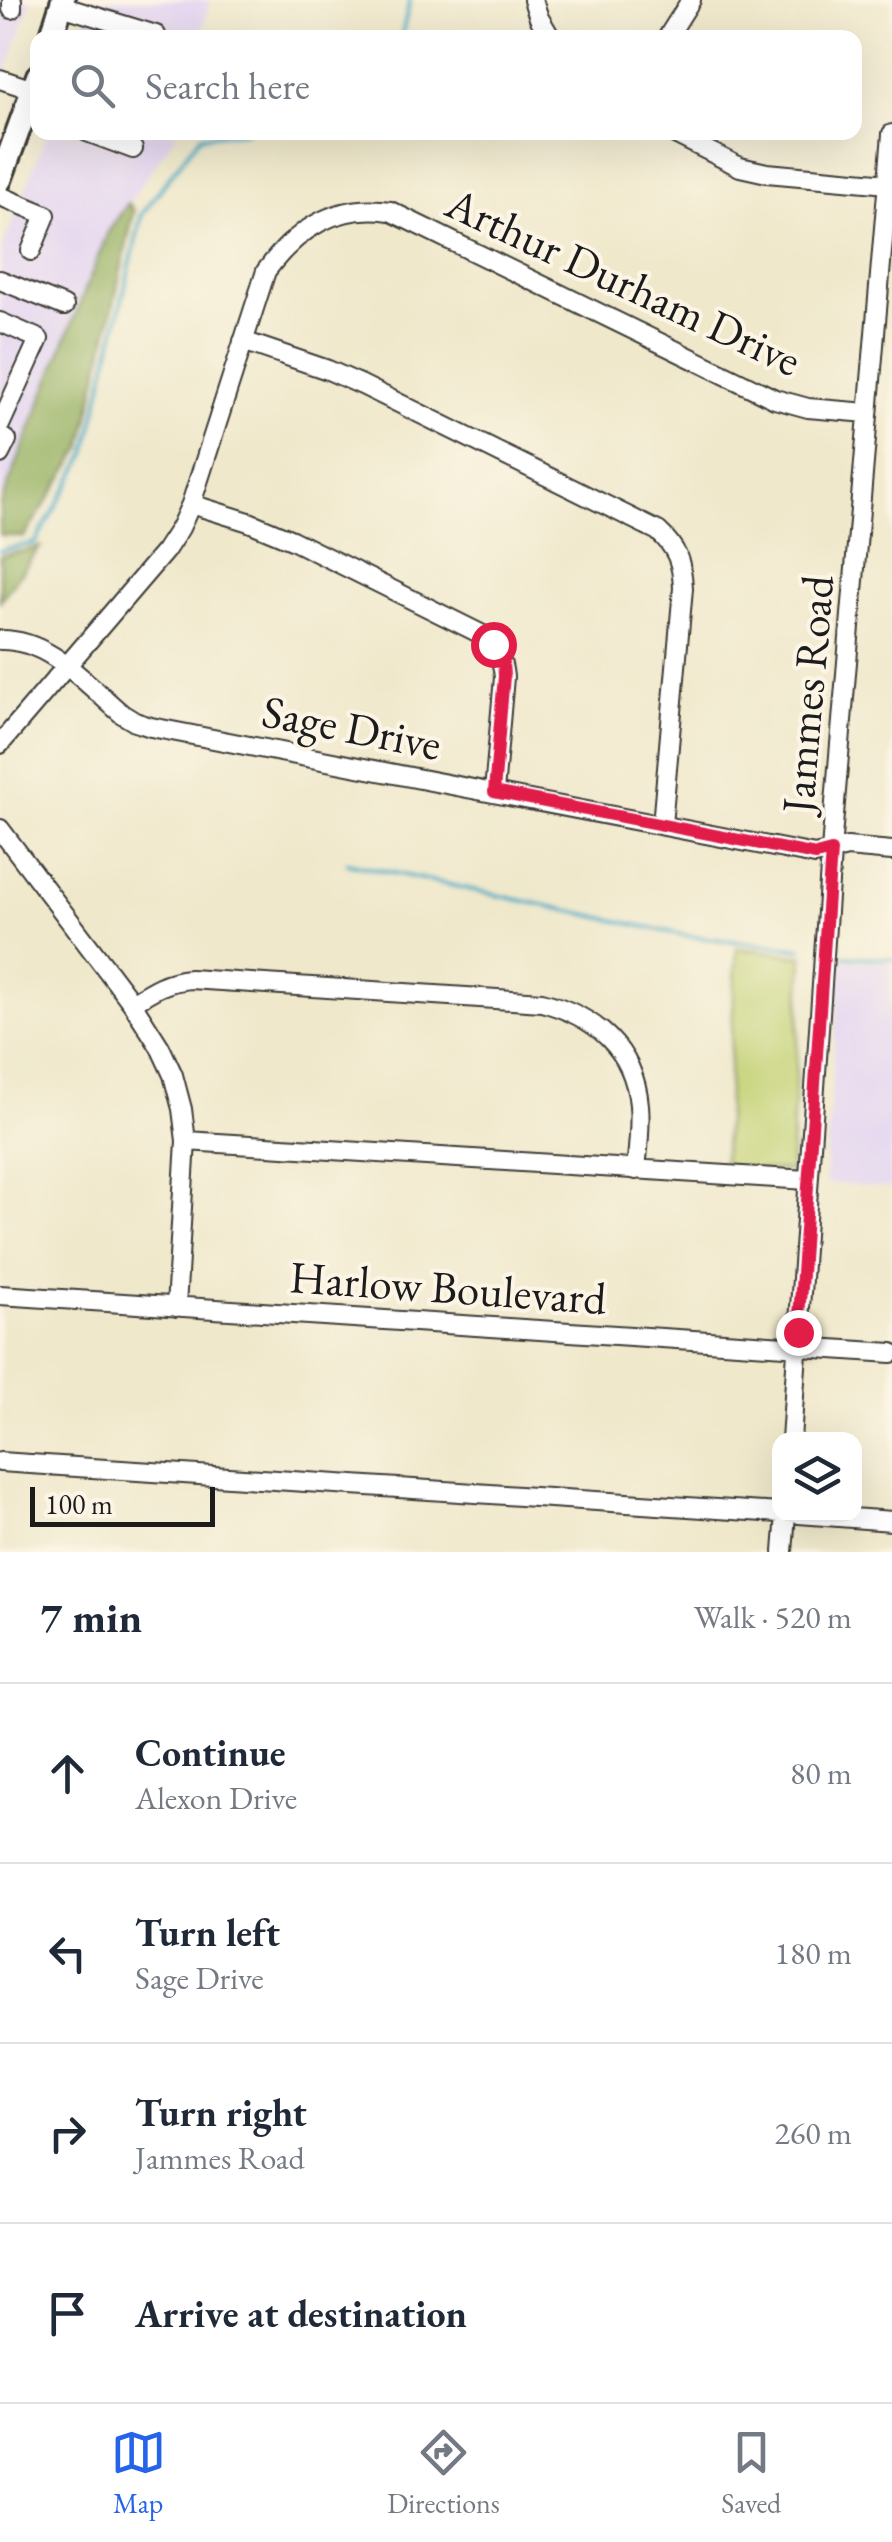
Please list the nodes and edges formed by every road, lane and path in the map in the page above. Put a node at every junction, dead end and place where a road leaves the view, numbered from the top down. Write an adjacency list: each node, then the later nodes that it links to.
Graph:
1 (532, 0): 6 (street)
2 (691, 0): 7 (street)
3 (62, 3): 4 (main road); 5 (street)
4 (54, 30)
5 (141, 30)
6 (546, 30)
7 (672, 30)
8 (0, 80): 9 (street)
9 (30, 92)
10 (30, 104): 15 (main road)
11 (892, 134): 16 (street, Jammes Road)
12 (108, 140): 14 (street)
13 (687, 140): 16 (street)
14 (132, 149)
15 (0, 180)
16 (888, 184): 23 (street, Jammes Road)
17 (0, 196): 18 (street)
18 (31, 251)
19 (0, 280): 20 (street)
20 (64, 306)
21 (0, 322): 24 (street)
22 (243, 341): 23 (street, Arthur Durham Drive); 27 (street, Arthur Durham Drive); 32 (street)
23 (868, 413): 34 (street, Jammes Road)
24 (0, 425)
25 (0, 437): 26 (street)
26 (0, 454)
27 (192, 504): 29 (street, Arthur Durham Drive); 31 (street)
28 (0, 640): 29 (street, Sage Drive)
29 (66, 667): 30 (street, Arthur Durham Drive); 31 (street, Sage Drive)
30 (0, 744)
31 (494, 792): 32 (street, Sage Drive)
32 (662, 825): 34 (street, Sage Drive)
33 (0, 829): 36 (street)
34 (831, 851): 35 (street, Sage Drive); 39 (street, Jammes Road)
35 (892, 851)
36 (132, 1003): 37 (street); 38 (street)
37 (186, 1141): 38 (street); 41 (street)
38 (636, 1170): 39 (street)
39 (808, 1180): 42 (street, Jammes Road)
40 (0, 1295): 41 (street, Harlow Boulevard)
41 (176, 1307): 42 (street, Harlow Boulevard)
42 (797, 1346): 43 (street, Harlow Boulevard); 44 (street, Jammes Road)
43 (892, 1353)
44 (792, 1432)
45 (0, 1462): 46 (street)
46 (772, 1513)
47 (862, 1518): 48 (street)
48 (892, 1520)
49 (783, 1522): 50 (street)
50 (783, 1552)

